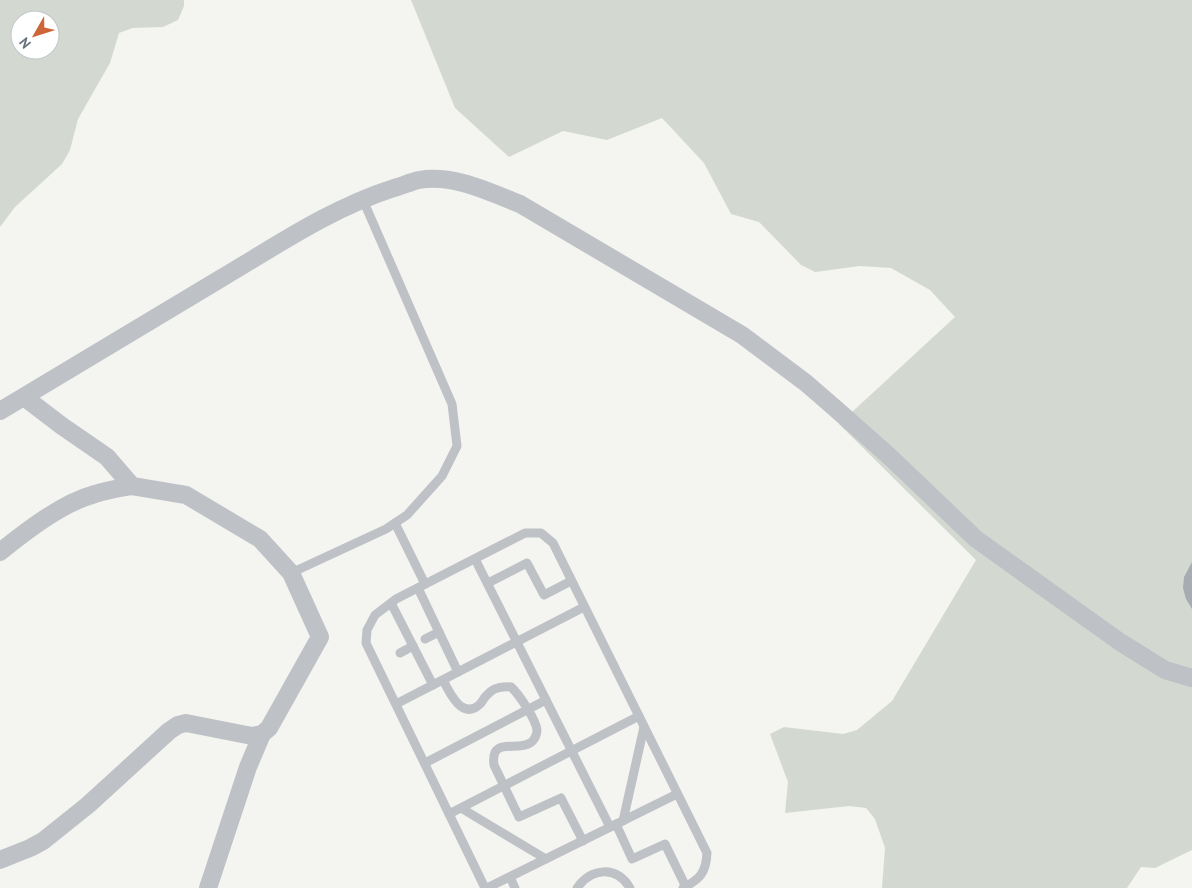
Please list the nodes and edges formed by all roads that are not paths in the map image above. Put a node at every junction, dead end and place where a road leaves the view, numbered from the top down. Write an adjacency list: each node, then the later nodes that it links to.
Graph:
1 (363, 200): 2 (street); 5 (lane); 20 (street)
2 (24, 397): 3 (street); 4 (street)
3 (0, 411)
4 (132, 486): 6 (street); 8 (street)
5 (395, 523): 8 (lane); 11 (lane)
6 (0, 552)
7 (475, 559): 9 (lane); 10 (lane); 11 (lane)
8 (291, 573): 28 (street)
9 (571, 581): 10 (lane); 13 (lane)
10 (488, 584): 16 (lane)
11 (422, 586): 12 (lane); 14 (lane)
12 (391, 603): 17 (lane); 24 (lane)
13 (584, 607): 16 (lane); 26 (lane)
14 (439, 632): 15 (lane); 19 (lane)
15 (425, 639)
16 (517, 642): 19 (lane); 23 (lane)
17 (413, 646): 18 (lane); 22 (lane)
18 (400, 653)
19 (458, 672): 21 (lane)
20 (1192, 678)
21 (443, 680): 22 (lane); 25 (lane)
22 (433, 686): 24 (lane)
23 (546, 700): 25 (lane); 29 (lane)
24 (396, 704): 30 (lane)
25 (527, 709): 30 (lane); 31 (lane)
26 (639, 716): 27 (lane); 29 (lane)
27 (644, 727): 32 (lane); 35 (lane)
28 (262, 734): 38 (street); 41 (street)
29 (572, 751): 31 (lane); 35 (lane)
30 (425, 763): 34 (lane)
31 (504, 786): 33 (lane); 36 (lane)
32 (678, 794): 35 (lane); 40 (lane)
33 (461, 808): 34 (lane); 37 (lane)
34 (449, 814): 42 (lane)
35 (616, 824): 36 (lane); 40 (lane)
36 (583, 841): 37 (lane)
37 (546, 859): 39 (lane)
38 (0, 860)
39 (510, 876): 42 (lane); 43 (lane)
40 (684, 887)
41 (208, 888)
42 (486, 888)
43 (516, 888)
44 (577, 888): 45 (lane)
45 (630, 888)

